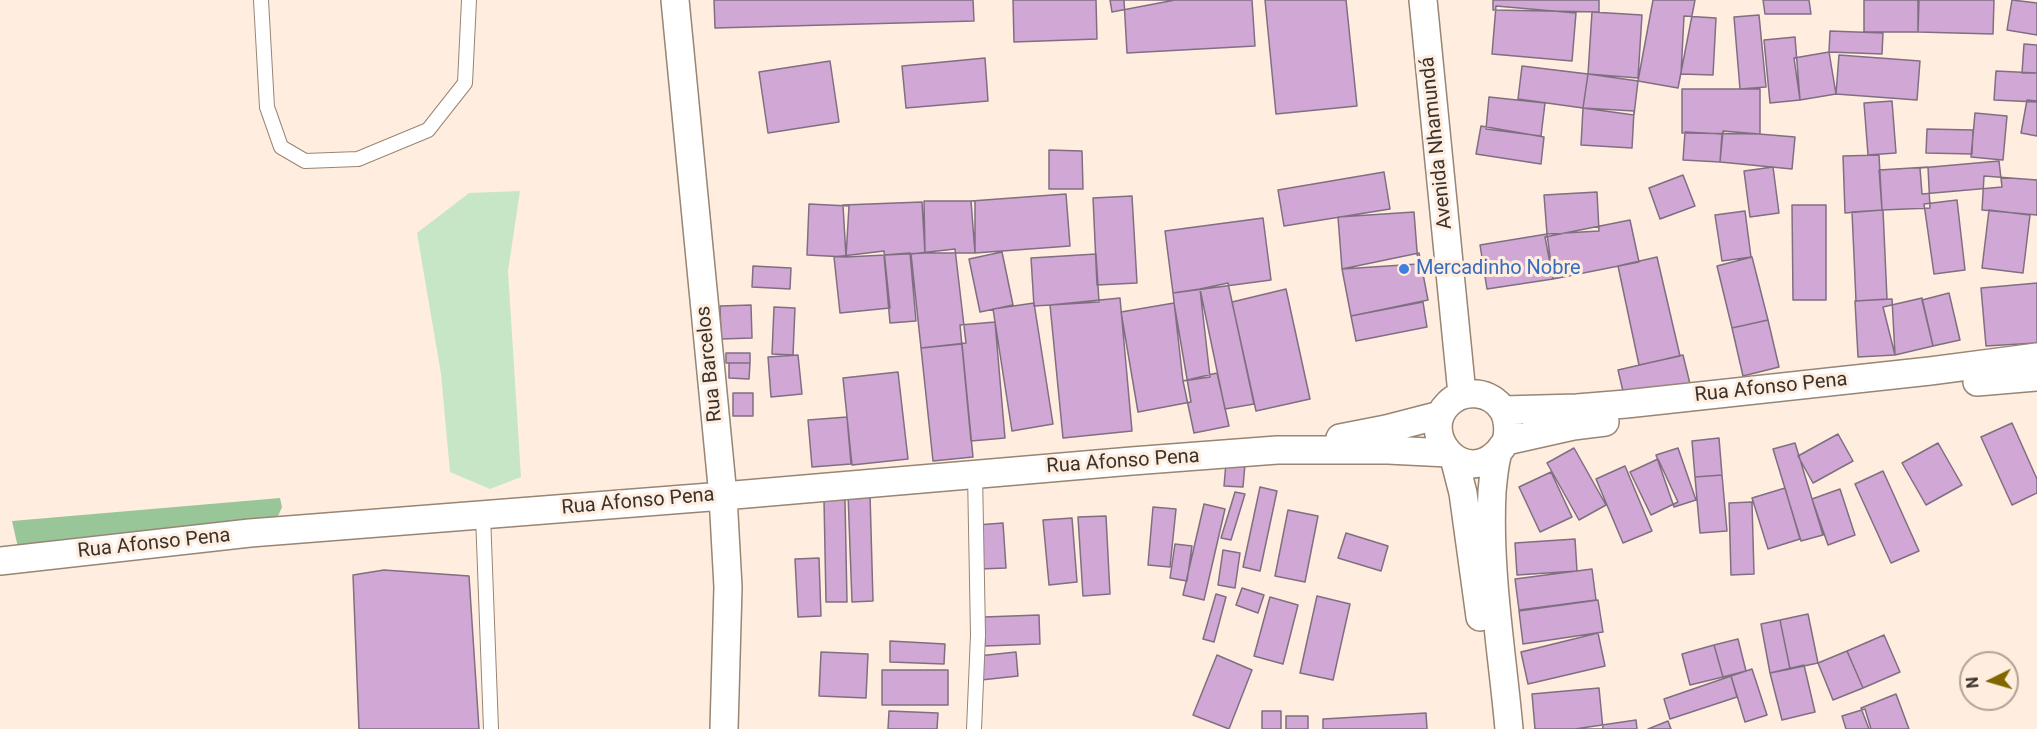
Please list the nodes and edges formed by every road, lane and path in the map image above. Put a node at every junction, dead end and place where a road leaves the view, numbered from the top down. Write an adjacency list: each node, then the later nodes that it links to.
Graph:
1 (261, 0): 2 (lane)
2 (469, 0)
3 (675, 0): 15 (street, Rua Barcelos)
4 (1423, 0): 7 (street, Avenida Nhamundá)
5 (2037, 357): 8 (street, Rua Afonso Pena)
6 (2037, 377): 8 (street, Rua Afonso Pena)
7 (1462, 394): 9 (street); 10 (street)
8 (1659, 408): 9 (street, Rua Afonso Pena); 11 (street, Rua Afonso Pena)
9 (1503, 410): 11 (street)
10 (1440, 415): 12 (street, Rua Afonso Pena); 13 (street)
11 (1502, 447): 13 (street); 22 (street)
12 (1277, 450): 13 (street, Rua Afonso Pena); 14 (street, Rua Afonso Pena)
13 (1451, 456): 21 (street)
14 (975, 473): 15 (street, Rua Afonso Pena); 20 (lane)
15 (723, 496): 16 (street, Rua Afonso Pena); 19 (street, Rua Barcelos)
16 (483, 515): 17 (street, Rua Afonso Pena); 18 (lane)
17 (0, 561)
18 (491, 729)
19 (724, 729)
20 (974, 729)
21 (1490, 729)
22 (1509, 729)

